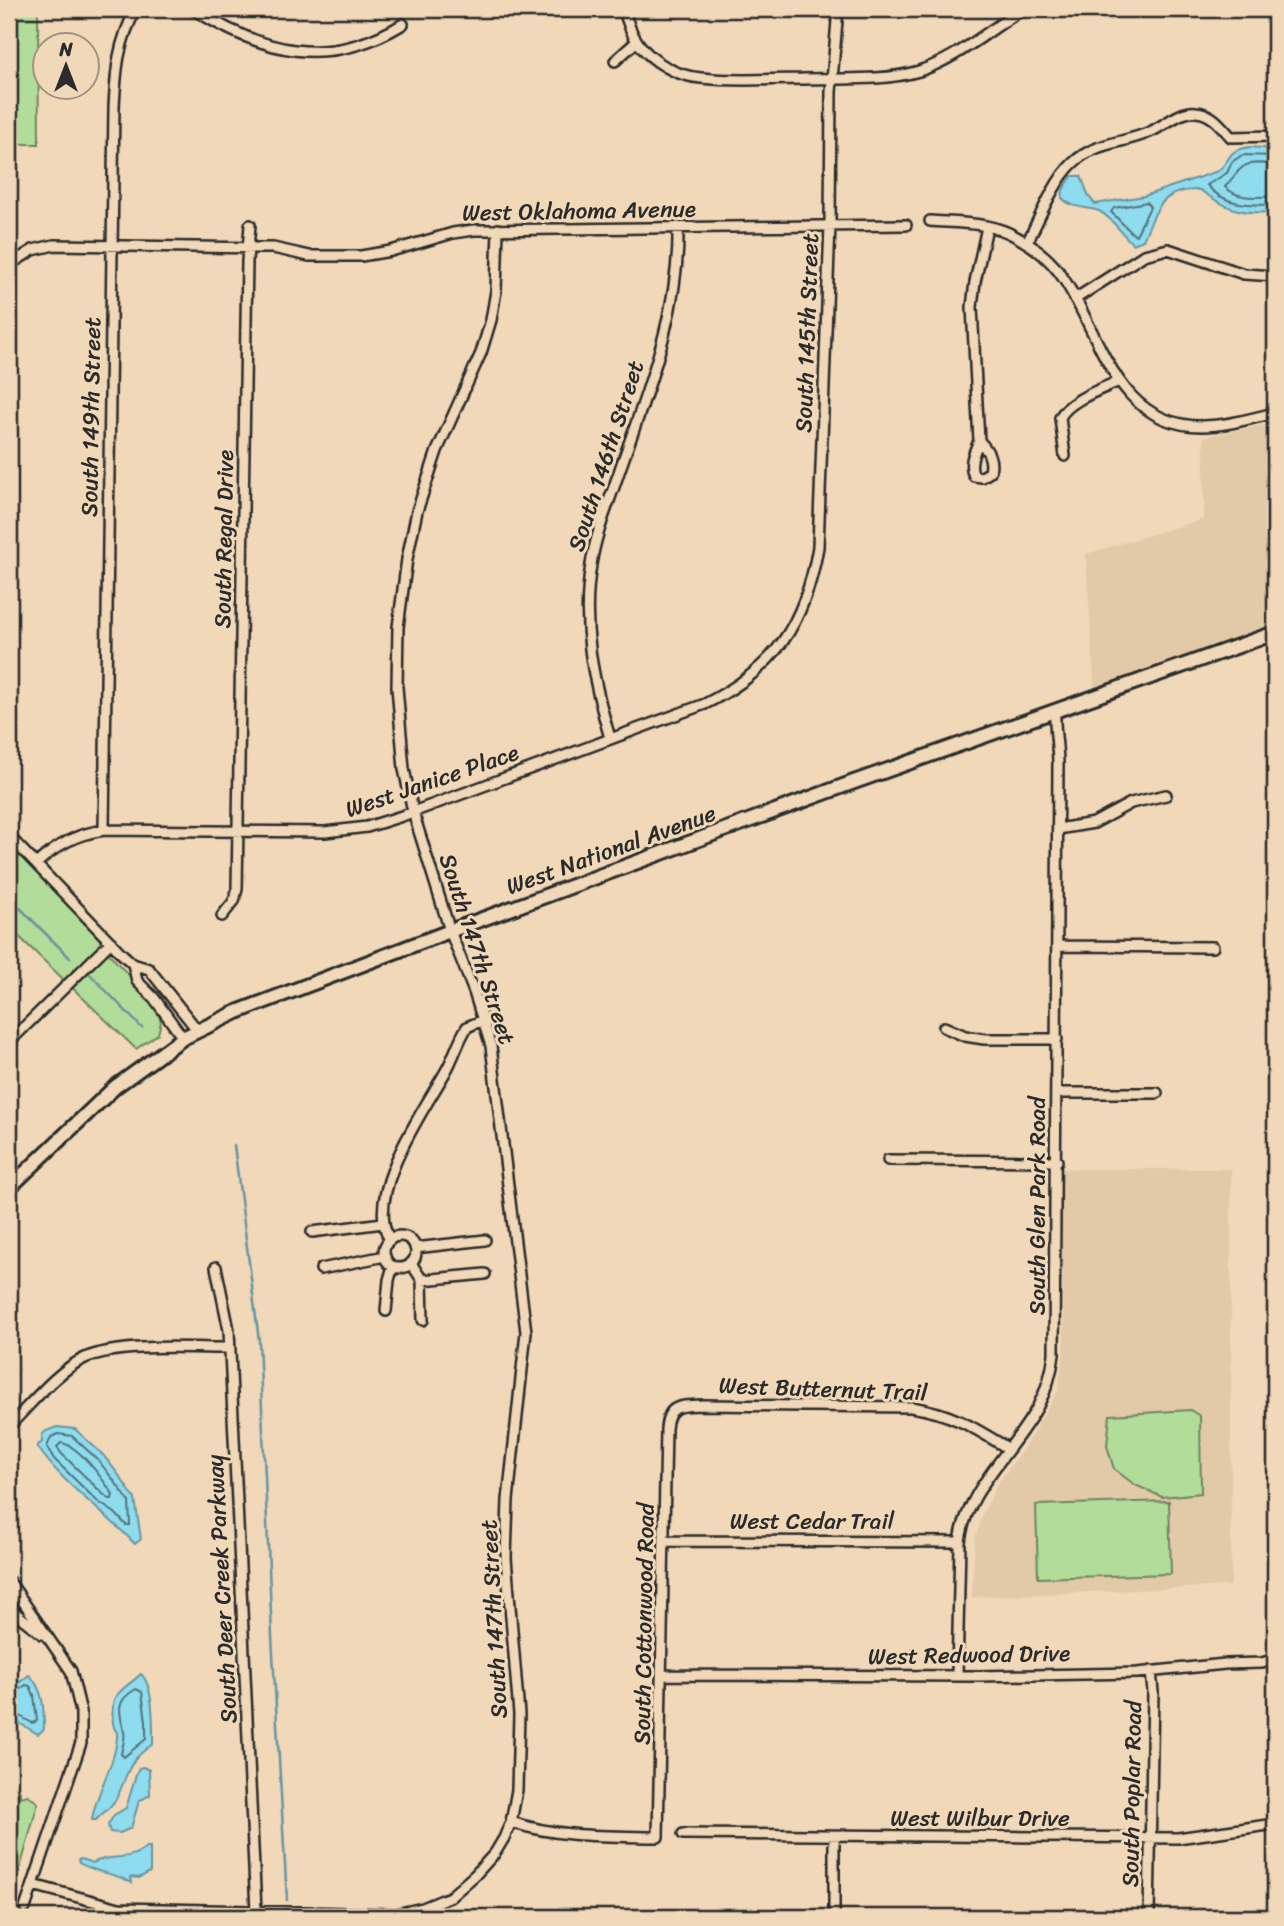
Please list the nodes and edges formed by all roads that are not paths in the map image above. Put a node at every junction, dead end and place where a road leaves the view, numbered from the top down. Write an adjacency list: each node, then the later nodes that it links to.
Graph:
1 (136, 9): 19 (street, South 149th Street)
2 (193, 9): 6 (street)
3 (624, 9): 7 (street)
4 (838, 9): 9 (street, South 145th Street)
5 (1024, 9): 9 (street)
6 (403, 24)
7 (636, 43): 8 (street); 9 (street)
8 (615, 61)
9 (832, 78): 13 (street, South 145th Street)
10 (1275, 136): 18 (street)
11 (930, 221): 15 (street)
12 (250, 225): 20 (street, South Regal Drive)
13 (831, 225): 14 (street, West Oklahoma Avenue); 16 (street, West Oklahoma Avenue); 29 (street, South 145th Street)
14 (906, 225)
15 (987, 227): 18 (street); 26 (street)
16 (678, 228): 17 (street, West Oklahoma Avenue); 31 (street, South 146th Street)
17 (498, 229): 20 (street, West Oklahoma Avenue); 33 (street, South 147th Street)
18 (1027, 243): 23 (street)
19 (113, 245): 20 (street, West Oklahoma Avenue); 21 (street, West Oklahoma Avenue); 35 (street, South 149th Street)
20 (248, 247): 36 (street, South Regal Drive)
21 (9, 265)
22 (1275, 276): 23 (street)
23 (1075, 299): 24 (street)
24 (1119, 381): 25 (street); 27 (street)
25 (1275, 413)
26 (979, 441)
27 (1065, 456)
28 (1275, 633): 30 (main road, West National Avenue)
29 (778, 649): 31 (street, West Janice Place)
30 (1055, 711): 34 (street, South Glen Park Road); 40 (main road, West National Avenue)
31 (610, 737): 33 (street, West Janice Place)
32 (1166, 795): 34 (street)
33 (413, 812): 36 (street, West Janice Place); 40 (street, South 147th Street)
34 (1058, 829): 42 (street, South Glen Park Road)
35 (104, 830): 36 (street, West Janice Place); 38 (street, West Janice Place)
36 (239, 832): 39 (street, South Regal Drive)
37 (9, 836): 38 (street)
38 (36, 864): 41 (street)
39 (222, 916)
40 (450, 930): 45 (street, South 147th Street); 47 (main road, West National Avenue)
41 (111, 942): 44 (street); 48 (street)
42 (1058, 946): 43 (street); 50 (street, South Glen Park Road)
43 (1213, 947)
44 (133, 964): 47 (street); 49 (street)
45 (483, 1020): 56 (street); 83 (street, South 147th Street)
46 (944, 1027): 50 (street)
47 (198, 1031): 49 (main road, West National Avenue)
48 (10, 1037)
49 (183, 1038): 55 (main road, West National Avenue)
50 (1057, 1039): 51 (street, South Glen Park Road)
51 (1057, 1093): 52 (street); 54 (street, South Glen Park Road)
52 (1157, 1093)
53 (888, 1160): 54 (street)
54 (1056, 1161): 73 (street, South Glen Park Road)
55 (9, 1188)
56 (383, 1223): 57 (street); 58 (street)
57 (312, 1232)
58 (390, 1240): 60 (street); 61 (street)
59 (485, 1240): 60 (street)
60 (415, 1248): 62 (street)
61 (385, 1256): 64 (street); 65 (street)
62 (411, 1263): 64 (street); 67 (street)
63 (216, 1266): 70 (street, South Deer Creek Parkway)
64 (393, 1266): 68 (street)
65 (321, 1269)
66 (485, 1274): 67 (street)
67 (422, 1280): 69 (street)
68 (386, 1311)
69 (423, 1320)
70 (229, 1348): 72 (street); 90 (street, South Deer Creek Parkway)
71 (670, 1412): 73 (street, West Butternut Trail); 74 (street, South Cottonwood Road)
72 (9, 1426)
73 (1009, 1449): 75 (street, South Glen Park Road)
74 (664, 1541): 75 (street, West Cedar Trail); 81 (street, South Cottonwood Road)
75 (960, 1542): 82 (street, South Glen Park Road)
76 (9, 1581): 78 (street)
77 (9, 1608): 78 (street)
78 (49, 1639): 88 (street)
79 (1275, 1659): 80 (street, West Redwood Drive)
80 (1151, 1671): 82 (street, West Redwood Drive); 87 (street, South Poplar Road)
81 (662, 1675): 82 (street, West Redwood Drive); 83 (street, South Cottonwood Road)
82 (957, 1676)
83 (511, 1822): 90 (street)
84 (1275, 1824): 87 (street, West Wilbur Drive)
85 (683, 1834): 86 (street, West Wilbur Drive)
86 (834, 1836): 87 (street, West Wilbur Drive); 91 (street)
87 (1150, 1839): 92 (street, South Poplar Road)
88 (33, 1885): 89 (street); 90 (street)
89 (25, 1908)
90 (256, 1910)
91 (834, 1917)
92 (1149, 1917)

